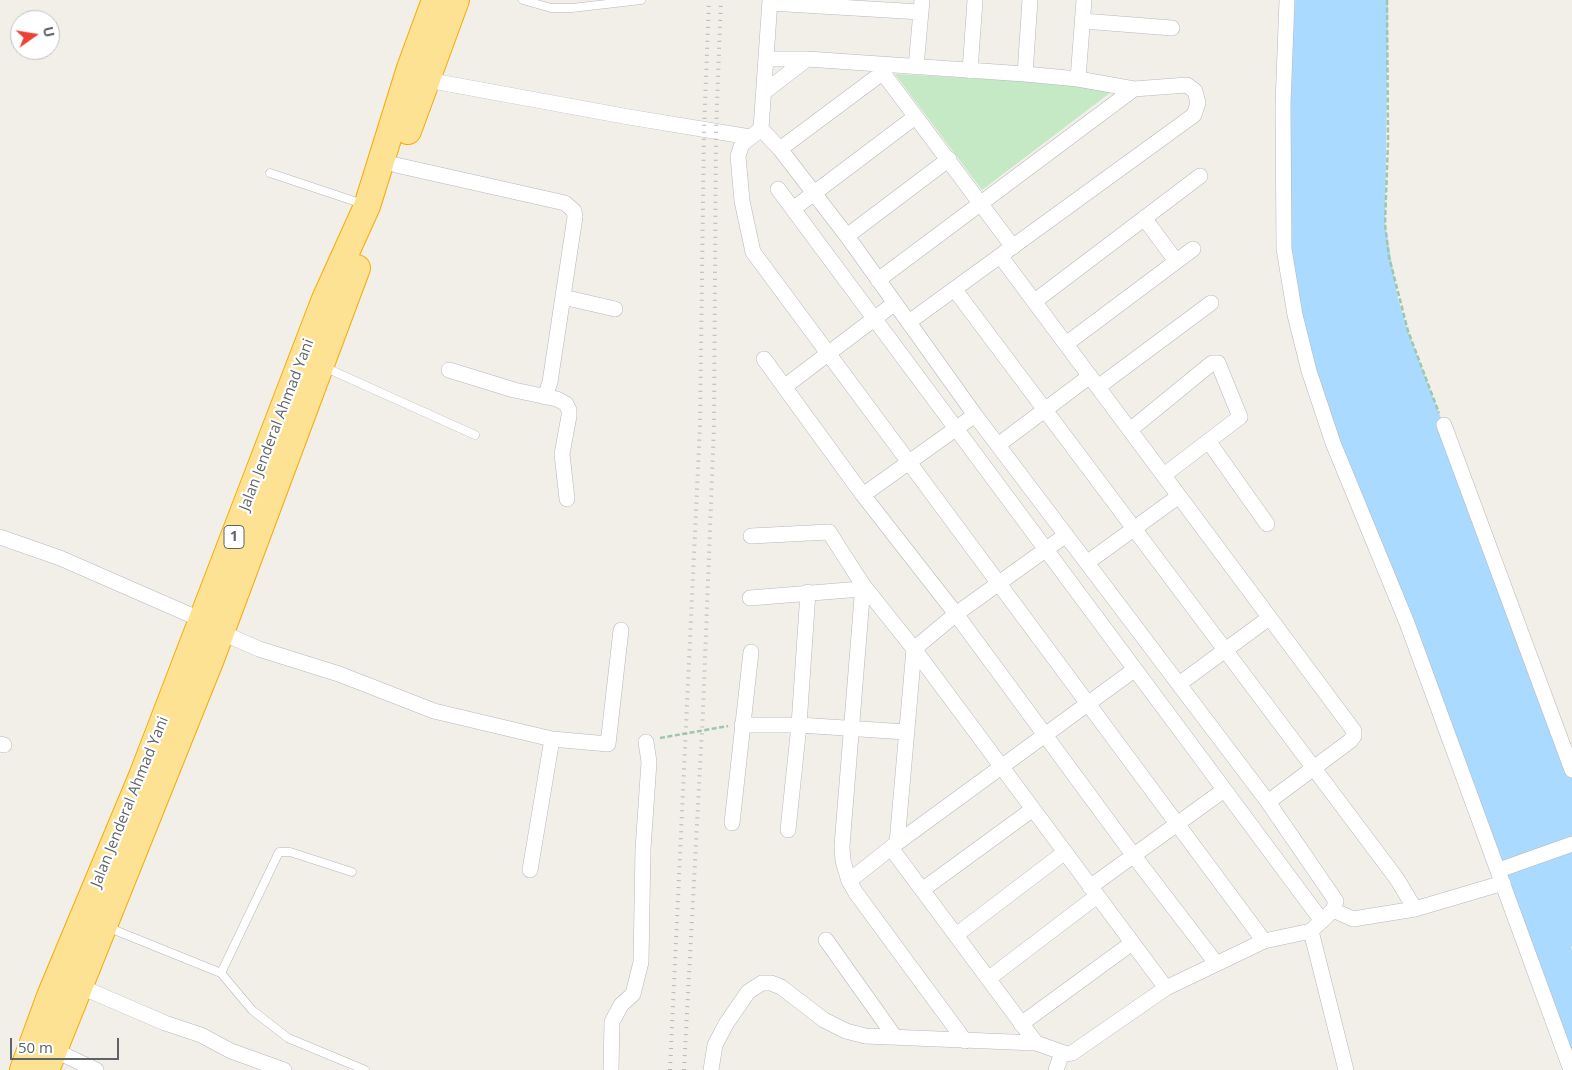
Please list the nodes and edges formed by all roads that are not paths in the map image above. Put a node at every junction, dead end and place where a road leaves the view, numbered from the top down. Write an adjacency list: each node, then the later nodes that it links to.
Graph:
1 (523, 0): 2 (lane)
2 (641, 0)
3 (975, 0): 16 (street)
4 (1030, 0): 17 (street)
5 (1084, 0): 10 (street)
6 (1287, 0): 113 (street)
7 (437, 1): 19 (highway, Jalan Jenderal Ahmad Yani / 1); 32 (highway, Jalan Jenderal Ahmad Yani / 1)
8 (770, 1): 9 (street); 12 (street)
9 (921, 6): 14 (street)
10 (1083, 21): 11 (street); 18 (street)
11 (1172, 28)
12 (766, 59): 13 (street); 21 (street)
13 (807, 59): 15 (street); 21 (street)
14 (916, 67): 15 (street); 16 (street)
15 (880, 69): 22 (street); 24 (street)
16 (970, 71): 17 (street)
17 (1025, 74): 18 (street)
18 (1078, 79): 20 (street)
19 (427, 80): 23 (street); 26 (highway, Jalan Jenderal Ahmad Yani / 1)
20 (1134, 89): 31 (street); 36 (street)
21 (763, 92): 23 (street)
22 (915, 117): 25 (street); 30 (street)
23 (755, 133): 24 (street); 50 (street)
24 (780, 149): 30 (street)
25 (949, 159): 31 (street); 35 (street)
26 (396, 166): 42 (street); 52 (highway, Jalan Jenderal Ahmad Yani / 1)
27 (270, 174): 32 (lane)
28 (1200, 176): 34 (street)
29 (778, 189): 33 (street)
30 (814, 192): 33 (street); 35 (street)
31 (982, 203): 36 (street); 40 (street)
32 (368, 206): 83 (highway, Jalan Jenderal Ahmad Yani / 1)
33 (793, 209): 47 (street)
34 (1144, 218): 39 (street); 43 (street)
35 (847, 236): 40 (street)
36 (1013, 247): 38 (street)
37 (1193, 249): 39 (street)
38 (1001, 257): 41 (street); 43 (street)
39 (1176, 261): 49 (street)
40 (878, 280): 45 (street)
41 (955, 290): 48 (street); 57 (street)
42 (563, 297): 46 (street); 56 (street)
43 (1035, 301): 49 (street)
44 (1211, 302): 54 (street)
45 (895, 303): 47 (street); 48 (street)
46 (615, 310)
47 (874, 320): 50 (street); 60 (street)
48 (908, 322): 58 (street)
49 (1066, 344): 54 (street)
50 (829, 354): 55 (street); 65 (street)
51 (764, 359): 55 (street)
52 (320, 365): 62 (lane); 83 (highway, Jalan Jenderal Ahmad Yani / 1)
53 (449, 370): 56 (street)
54 (1094, 382): 57 (street); 61 (street)
55 (784, 387): 67 (street)
56 (545, 396): 69 (street)
57 (1045, 410): 64 (street); 71 (street)
58 (975, 415): 60 (street); 64 (street)
59 (1444, 426): 100 (street)
60 (957, 428): 65 (street); 75 (street)
61 (1130, 430): 63 (street); 66 (street)
62 (475, 434)
63 (1209, 442): 66 (street); 70 (street)
64 (998, 445): 72 (street)
65 (908, 462): 67 (street); 77 (street)
66 (1164, 475): 68 (street)
67 (863, 495): 81 (street)
68 (1179, 496): 71 (street); 82 (street)
69 (567, 499)
70 (1267, 524)
71 (1134, 529): 76 (street); 86 (street)
72 (1066, 535): 75 (street); 76 (street)
73 (751, 536): 78 (street)
74 (0, 537): 83 (street)
75 (1044, 550): 77 (street); 88 (street)
76 (1088, 562): 89 (street)
77 (999, 582): 81 (street); 90 (street)
78 (862, 587): 79 (street); 85 (street); 93 (street)
79 (808, 592): 80 (street); 92 (street)
80 (750, 598)
81 (956, 614): 85 (street); 95 (street)
82 (1269, 618): 86 (street); 99 (street)
83 (211, 626): 96 (street); 119 (highway, Jalan Jenderal Ahmad Yani / 1); 136 (highway, Jalan Jenderal Ahmad Yani / 1)
84 (621, 630): 96 (street)
85 (914, 649): 94 (street); 98 (street)
86 (1226, 651): 89 (street); 99 (street)
87 (751, 652): 91 (street)
88 (1134, 670): 90 (street); 101 (street)
89 (1179, 684): 102 (street)
90 (1089, 703): 95 (street); 105 (street)
91 (742, 725): 92 (street); 104 (street)
92 (799, 726): 93 (street); 106 (street)
93 (852, 728): 94 (street); 114 (street)
94 (906, 732): 108 (street)
95 (1045, 736): 98 (street); 110 (street)
96 (552, 739): 111 (street)
97 (646, 742): 140 (street)
98 (1003, 768): 103 (street); 108 (street)
99 (1314, 769): 102 (street); 117 (street)
100 (1572, 770)
101 (1224, 790): 105 (street); 120 (street)
102 (1268, 802): 118 (street)
103 (1033, 809): 109 (street); 115 (street)
104 (732, 823)
105 (1178, 824): 110 (street); 123 (street)
106 (788, 830)
107 (1572, 844): 113 (street)
108 (894, 845): 114 (street); 115 (street)
109 (1065, 852): 116 (street); 121 (street)
110 (1134, 856): 116 (street); 125 (street)
111 (530, 870)
112 (352, 872): 126 (lane)
113 (1501, 876): 117 (street); 144 (street)
114 (849, 881): 132 (street)
115 (922, 890): 121 (street)
116 (1094, 892): 124 (street); 127 (street)
117 (1415, 909): 118 (street)
118 (1333, 910): 120 (street)
119 (105, 926): 126 (lane); 128 (highway, Jalan Jenderal Ahmad Yani / 1)
120 (1315, 932): 123 (street); 143 (street)
121 (956, 935): 127 (street)
122 (826, 940): 131 (street)
123 (1264, 942): 125 (street)
124 (1132, 943): 129 (street); 130 (street)
125 (1216, 963): 129 (street)
126 (221, 973): 139 (lane)
127 (988, 979): 130 (street)
128 (79, 986): 135 (highway, Jalan Jenderal Ahmad Yani / 1); 138 (street)
129 (1166, 988): 134 (street)
130 (1021, 1024): 133 (street)
131 (895, 1037): 132 (street); 141 (street)
132 (965, 1041): 133 (street)
133 (1036, 1043): 134 (street)
134 (1062, 1053): 142 (street)
135 (50, 1060): 137 (street)
136 (23, 1070)
137 (96, 1070)
138 (284, 1070)
139 (365, 1070)
140 (611, 1070)
141 (711, 1070)
142 (1056, 1070)
143 (1346, 1070)
144 (1571, 1070)

